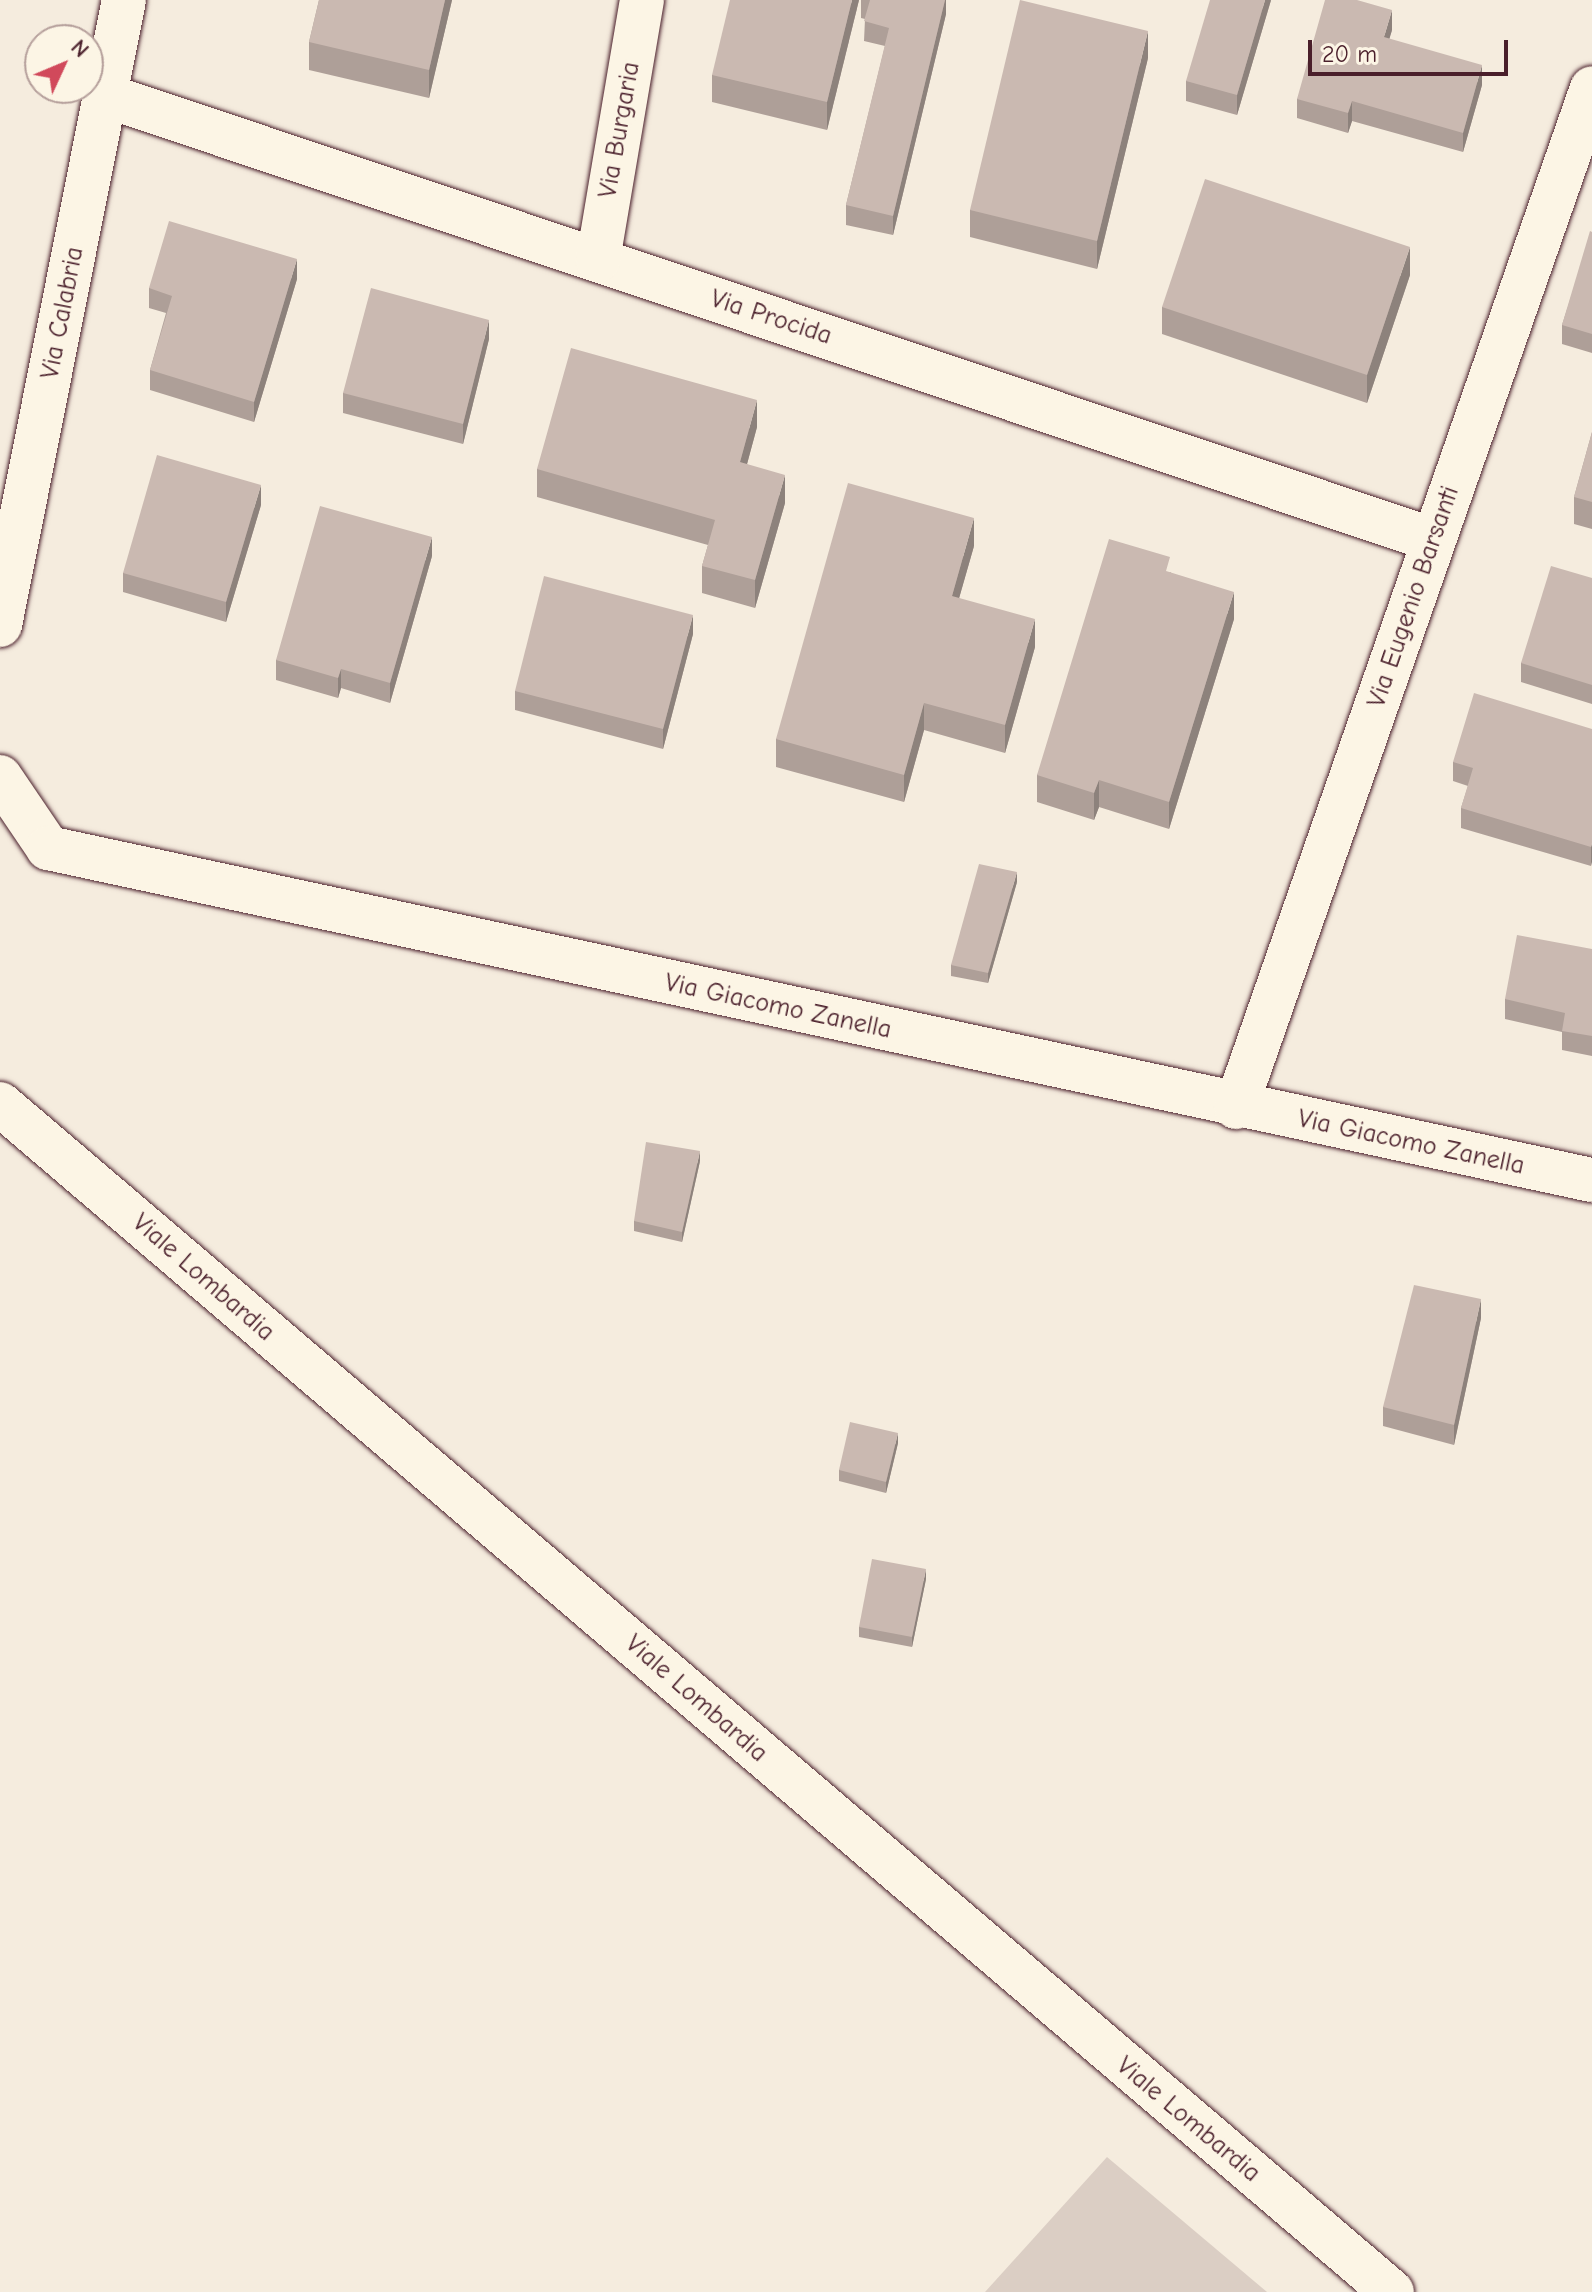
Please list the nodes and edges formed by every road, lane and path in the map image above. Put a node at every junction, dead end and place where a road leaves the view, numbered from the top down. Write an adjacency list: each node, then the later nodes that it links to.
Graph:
1 (124, 0): 4 (street, Via Calabria)
2 (642, 0): 5 (street, Via Burgaria)
3 (1592, 88): 6 (street, Via Eugenio Barsanti)
4 (107, 96): 5 (street, Via Procida); 7 (street, Via Calabria)
5 (598, 260): 6 (street, Via Procida)
6 (1434, 540): 10 (street, Via Eugenio Barsanti)
7 (0, 625)
8 (0, 777): 10 (street, Via Giacomo Zanella)
9 (0, 1104): 12 (street, Viale Lombardia)
10 (1236, 1107): 11 (street, Via Giacomo Zanella)
11 (1592, 1180)
12 (1392, 2292)

